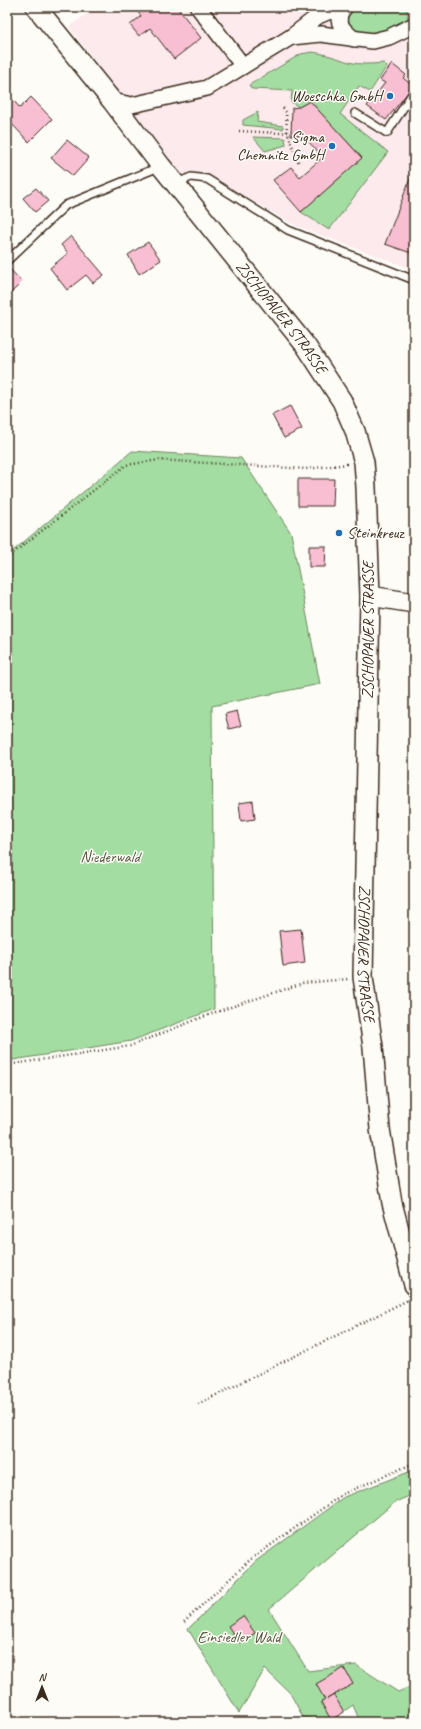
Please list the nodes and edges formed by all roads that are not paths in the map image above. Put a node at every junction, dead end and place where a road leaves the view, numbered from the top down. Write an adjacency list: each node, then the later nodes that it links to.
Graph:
1 (36, 7): 10 (street, ZSCHOPAUER STRASSE)
2 (198, 7): 8 (street)
3 (339, 7): 6 (street)
4 (345, 7): 7 (street)
5 (414, 25): 7 (street)
6 (291, 37): 7 (street); 8 (street)
7 (355, 39)
8 (243, 66): 10 (street)
9 (414, 91): 11 (lane)
10 (112, 101): 12 (street, ZSCHOPAUER STRASSE)
11 (355, 113)
12 (161, 166): 13 (street, ZSCHOPAUER STRASSE); 14 (lane)
13 (175, 183): 15 (lane); 16 (street, ZSCHOPAUER STRASSE)
14 (7, 260)
15 (414, 280)
16 (370, 596): 17 (street); 18 (street, ZSCHOPAUER STRASSE)
17 (414, 603)
18 (414, 1285)

